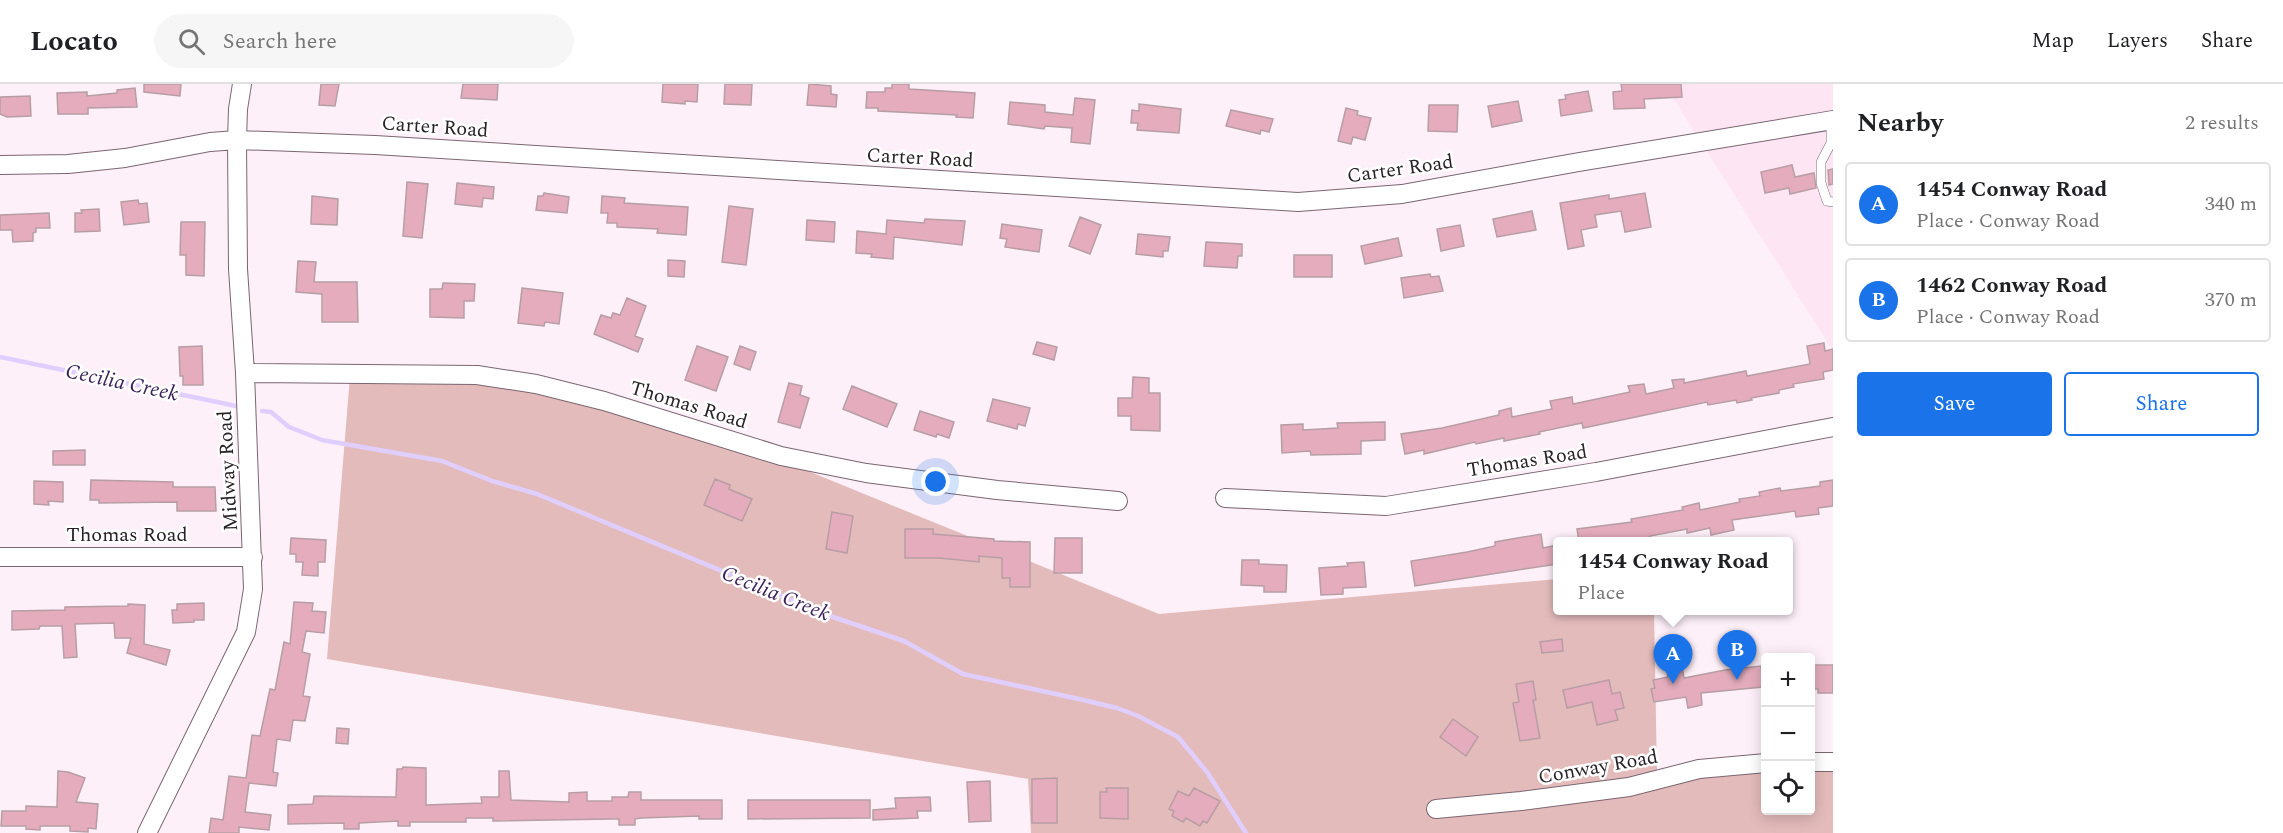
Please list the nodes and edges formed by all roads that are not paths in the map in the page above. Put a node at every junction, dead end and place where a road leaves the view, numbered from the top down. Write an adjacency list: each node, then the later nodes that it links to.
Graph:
1 (242, 84): 3 (street, Midway Road)
2 (1832, 121): 3 (street, Carter Road); 5 (lane)
3 (237, 140): 4 (street, Carter Road); 6 (street, Midway Road)
4 (0, 165)
5 (1833, 202)
6 (245, 373): 9 (street, Thomas Road); 11 (street, Midway Road)
7 (1833, 427): 8 (street, Thomas Road)
8 (1226, 498)
9 (1118, 501)
10 (0, 557): 11 (street, Thomas Road)
11 (253, 557): 16 (street, Midway Road)
12 (1815, 762): 13 (street)
13 (1833, 762)
14 (1761, 763): 15 (street, Conway Road)
15 (1436, 809)
16 (147, 833)

